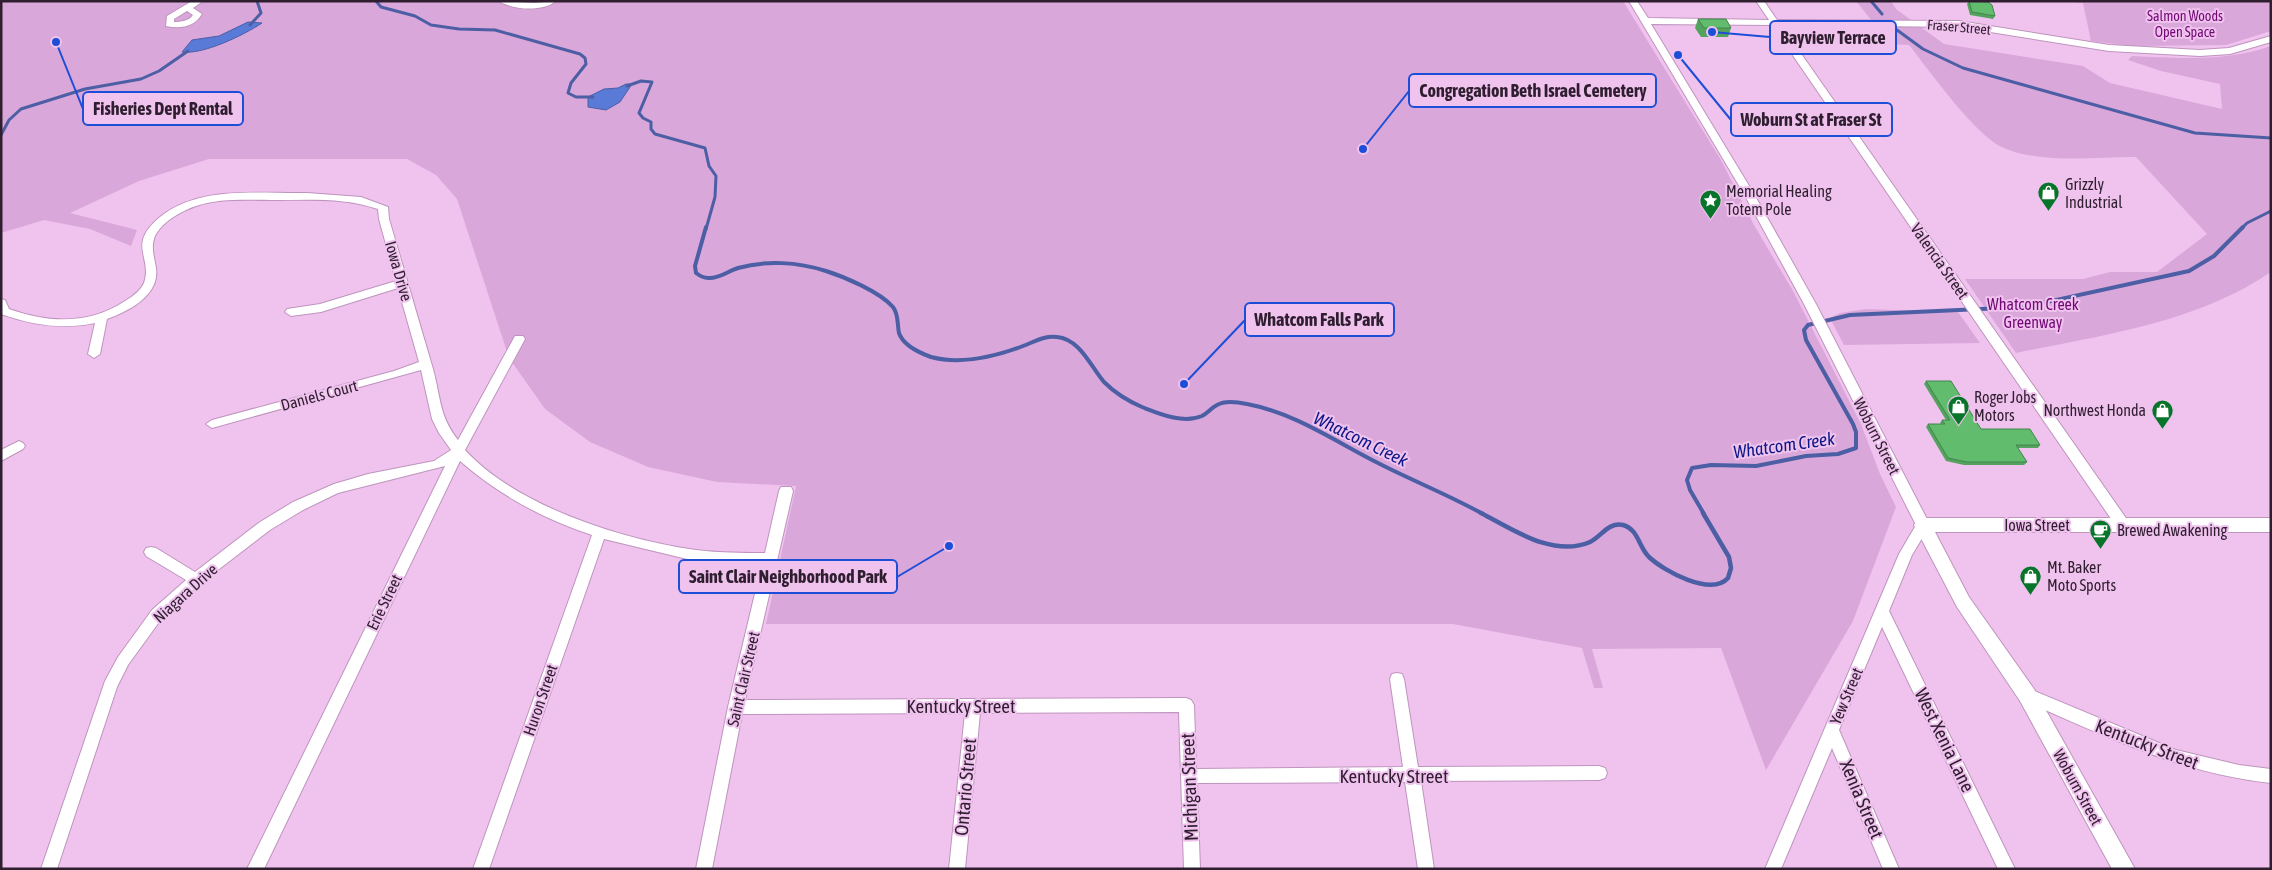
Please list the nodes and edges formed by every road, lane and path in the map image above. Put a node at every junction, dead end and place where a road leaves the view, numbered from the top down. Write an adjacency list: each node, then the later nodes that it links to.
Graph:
1 (199, 1): 6 (street)
2 (503, 1): 3 (street)
3 (552, 1)
4 (1633, 1): 7 (street, Woburn Street)
5 (1760, 1): 8 (street, Valencia Street)
6 (188, 8)
7 (1644, 21): 8 (street, Fraser Street); 22 (street, Woburn Street)
8 (1774, 22): 9 (street, Fraser Street); 23 (street, Valencia Street)
9 (2271, 39)
10 (403, 283): 12 (street); 13 (street, Iowa Drive); 16 (street, Iowa Drive)
11 (1, 303): 13 (street, Iowa Drive)
12 (291, 312)
13 (102, 318): 15 (street)
14 (519, 339): 19 (street, Erie Street)
15 (94, 354)
16 (425, 364): 17 (street, Daniels Court); 19 (street, Iowa Drive)
17 (212, 424)
18 (19, 446): 20 (street)
19 (458, 452): 25 (street, Iowa Drive); 28 (street, Niagara Drive); 41 (street, Erie Street)
20 (1, 456)
21 (786, 491): 27 (street, Saint Clair Street)
22 (1923, 525): 23 (main road, Iowa Street); 29 (street, Yew Street); 31 (main road, Woburn Street)
23 (2123, 525): 24 (main road, Iowa Street)
24 (2271, 525)
25 (600, 532): 27 (street, Iowa Drive); 42 (street, Huron Street)
26 (151, 552): 28 (street)
27 (770, 559): 34 (street, Saint Clair Street)
28 (196, 579): 40 (street, Niagara Drive)
29 (1882, 612): 35 (street, Yew Street); 49 (street, West Xenia Lane)
30 (1397, 680): 38 (street)
31 (2027, 695): 39 (street, Kentucky Street); 50 (main road, Woburn Street)
32 (1186, 705): 33 (street, Kentucky Street); 37 (street, Michigan Street)
33 (972, 706): 34 (street, Kentucky Street); 44 (street, Ontario Street)
34 (736, 707): 43 (street, Saint Clair Street)
35 (1832, 730): 47 (street, Yew Street); 48 (street, Xenia Street)
36 (1599, 773): 38 (street, Kentucky Street)
37 (1188, 776): 38 (street, Kentucky Street); 45 (street, Michigan Street)
38 (1410, 776): 46 (street)
39 (2271, 776)
40 (49, 869)
41 (255, 869)
42 (481, 869)
43 (704, 869)
44 (957, 869)
45 (1192, 869)
46 (1426, 869)
47 (1773, 869)
48 (1892, 869)
49 (2007, 869)
50 (2124, 869)

